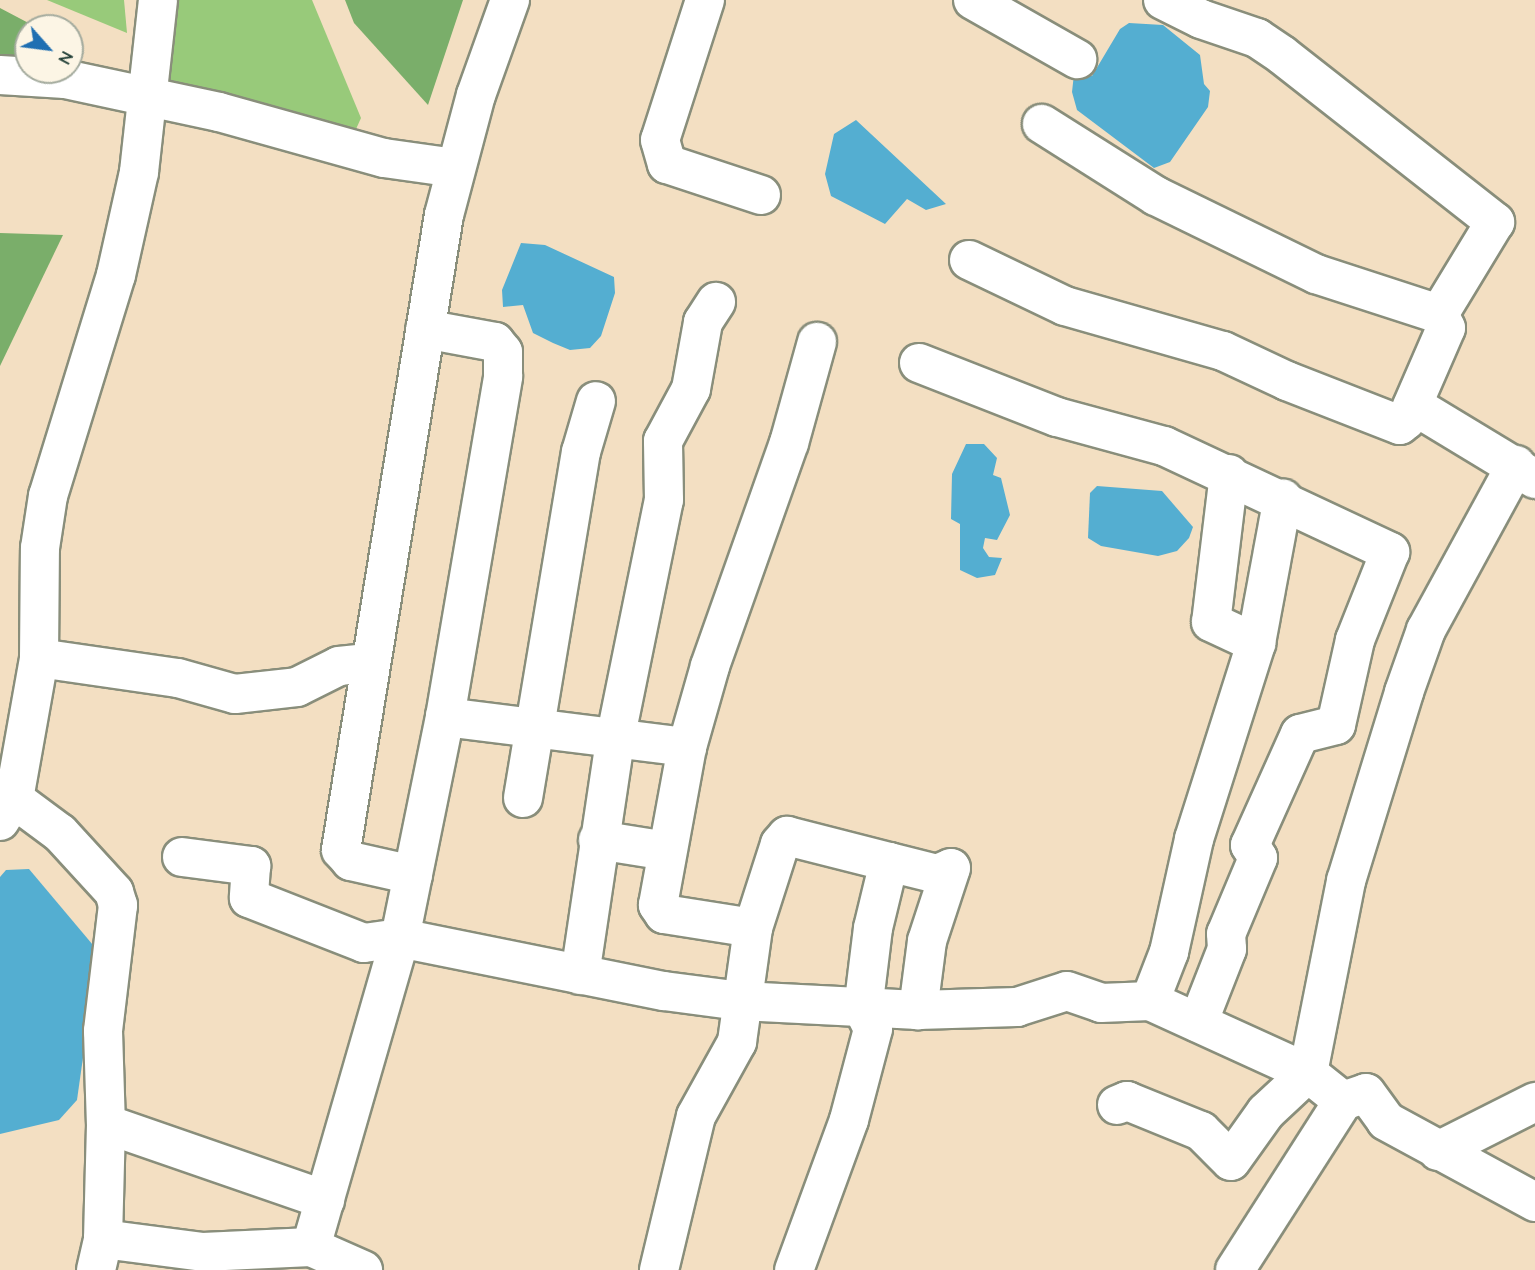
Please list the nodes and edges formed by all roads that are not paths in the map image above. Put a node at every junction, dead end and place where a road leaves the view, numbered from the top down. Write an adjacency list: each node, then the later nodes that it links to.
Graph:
1 (158, 0): 8 (street)
2 (510, 0): 10 (street)
3 (705, 0): 11 (street)
4 (974, 0): 6 (street)
5 (1163, 0): 14 (street)
6 (1077, 59)
7 (0, 75): 8 (street)
8 (143, 99): 10 (street); 24 (street)
9 (1042, 124): 14 (street)
10 (455, 168): 15 (street)
11 (761, 195)
12 (969, 260): 19 (street)
13 (716, 302): 28 (street)
14 (1439, 314): 19 (street)
15 (425, 329): 25 (street); 26 (street)
16 (817, 342): 29 (street)
17 (919, 363): 21 (street)
18 (596, 401): 27 (street)
19 (1413, 405): 20 (street)
20 (1526, 472): 45 (street)
21 (1228, 474): 22 (street); 23 (street)
22 (1283, 498): 23 (street); 44 (street)
23 (1256, 643): 41 (street)
24 (39, 658): 25 (street); 31 (street)
25 (368, 663): 36 (street)
26 (445, 717): 27 (street); 36 (street)
27 (535, 731): 28 (street); 30 (street)
28 (615, 740): 29 (street); 32 (street)
29 (687, 747): 33 (street)
30 (523, 798)
31 (7, 810): 49 (street)
32 (598, 840): 33 (street); 39 (street)
33 (667, 852): 37 (street)
34 (182, 858): 38 (street)
35 (889, 862): 37 (street); 42 (street); 43 (street)
36 (413, 875): 38 (street)
37 (754, 928): 40 (street)
38 (400, 938): 39 (street); 51 (street)
39 (580, 975): 40 (street)
40 (741, 1001): 42 (street); 56 (street)
41 (1150, 1001): 43 (street); 44 (street)
42 (863, 1009): 43 (street); 57 (street)
43 (918, 1010)
44 (1198, 1023): 45 (street)
45 (1308, 1073): 46 (street); 48 (street)
46 (1343, 1101): 50 (street); 58 (street)
47 (1535, 1102): 50 (street)
48 (1117, 1105)
49 (106, 1124): 51 (street); 54 (street)
50 (1438, 1151): 52 (street)
51 (325, 1200): 53 (street)
52 (1535, 1202)
53 (311, 1247): 54 (street); 55 (street)
54 (99, 1254)
55 (363, 1270)
56 (659, 1270)
57 (794, 1270)
58 (1235, 1270)

